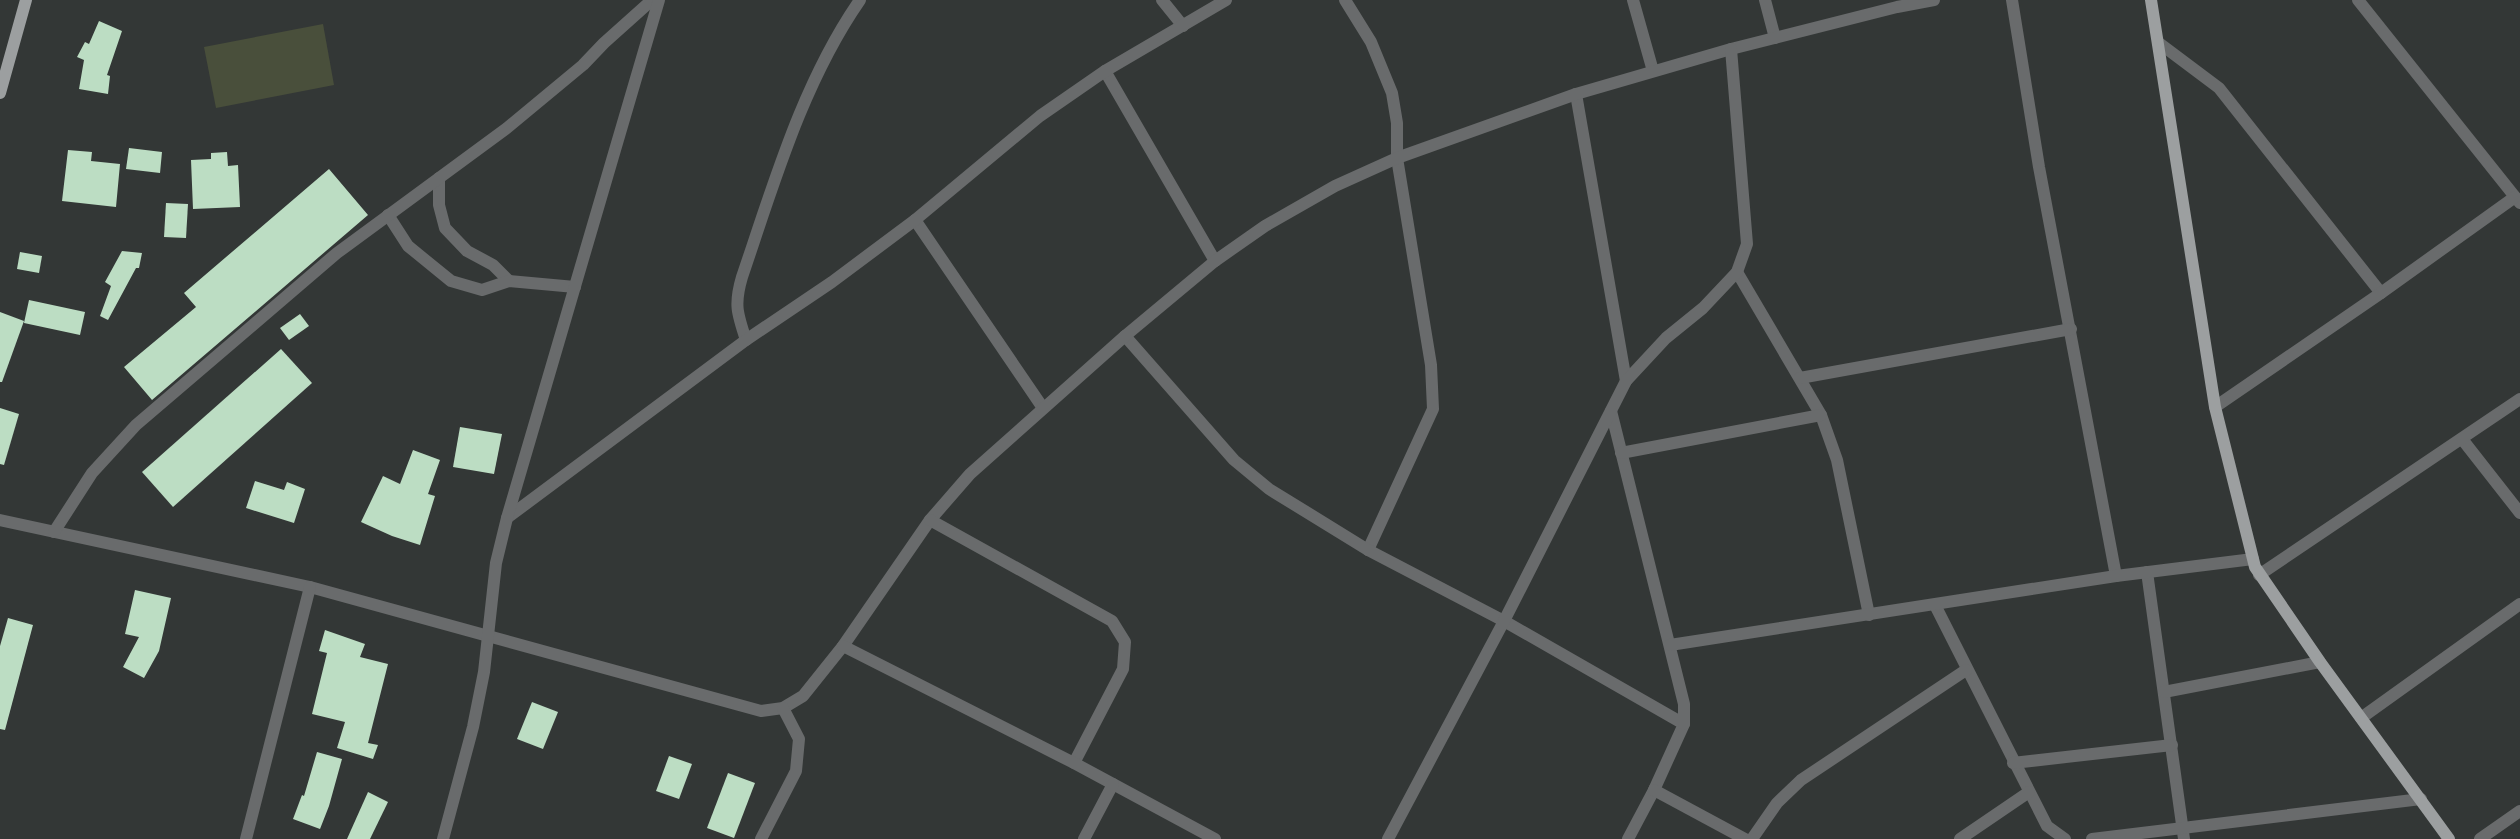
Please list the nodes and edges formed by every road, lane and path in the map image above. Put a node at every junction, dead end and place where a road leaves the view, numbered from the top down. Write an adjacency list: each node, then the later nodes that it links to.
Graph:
1 (26, 0): 19 (main road)
2 (652, 0): 25 (street)
3 (659, 0): 32 (street)
4 (860, 0): 36 (street)
5 (1162, 0): 15 (street)
6 (1226, 0): 15 (street)
7 (1346, 0): 24 (street)
8 (1632, 0): 21 (street)
9 (1765, 0): 16 (street)
10 (1934, 0): 14 (street)
11 (2012, 0): 34 (street)
12 (2151, 0): 17 (main road)
13 (2358, 0): 26 (street)
14 (1897, 3): 16 (street)
15 (1182, 26): 20 (street)
16 (1775, 38): 18 (street)
17 (2159, 43): 33 (street); 40 (main road)
18 (1731, 49): 21 (street); 30 (street)
19 (3, 67): 22 (main road)
20 (1105, 71): 28 (street); 29 (street)
21 (1653, 72): 23 (street)
22 (0, 93)
23 (1576, 94): 24 (street); 38 (street)
24 (1398, 158): 29 (street); 51 (street)
25 (439, 178): 27 (street); 31 (street)
26 (2517, 200): 33 (street)
27 (388, 214): 31 (street); 50 (street)
28 (915, 220): 36 (street); 41 (street)
29 (1215, 261): 35 (street)
30 (1737, 272): 37 (street); 38 (street)
31 (509, 281): 32 (street)
32 (576, 287): 47 (street)
33 (2381, 293): 40 (street)
34 (2071, 329): 37 (street); 54 (street)
35 (1126, 336): 41 (street); 51 (street)
36 (746, 340): 47 (street)
37 (1800, 378): 43 (street)
38 (1626, 381): 42 (street)
39 (2520, 399): 44 (street)
40 (2215, 407): 52 (main road)
41 (1043, 408): 49 (street)
42 (1611, 411): 45 (street); 60 (street)
43 (1821, 415): 45 (street); 59 (street)
44 (2462, 439): 46 (street); 55 (street)
45 (1621, 453): 62 (street)
46 (2520, 513)
47 (507, 518): 61 (street)
48 (0, 520): 50 (street)
49 (930, 520): 63 (street); 72 (street)
50 (54, 532): 56 (street)
51 (1368, 550): 60 (street)
52 (2253, 559): 53 (street); 55 (main road)
53 (2147, 572): 54 (street); 66 (street)
54 (2116, 576): 58 (street)
55 (2259, 576): 64 (main road)
56 (310, 586): 61 (street); 79 (street)
57 (2520, 604): 68 (street)
58 (1934, 606): 59 (street); 65 (street)
59 (1869, 615): 62 (street)
60 (1504, 621): 69 (street); 84 (street)
61 (489, 637): 67 (street); 80 (street)
62 (1670, 645): 69 (street)
63 (843, 646): 67 (street); 72 (street)
64 (2320, 662): 66 (street); 68 (main road)
65 (1966, 670): 71 (street); 87 (street)
66 (2164, 692): 70 (street)
67 (783, 708): 81 (street)
68 (2361, 718): 76 (main road)
69 (1684, 724): 74 (street)
70 (2172, 746): 71 (street); 78 (street)
71 (2013, 763): 75 (street)
72 (1074, 764): 73 (street)
73 (1113, 784): 82 (street); 83 (street)
74 (1654, 790): 85 (street); 86 (street)
75 (2029, 792): 88 (street); 89 (street)
76 (2421, 799): 78 (street); 91 (main road)
77 (2520, 811): 92 (street)
78 (2184, 834): 90 (street)
79 (246, 839)
80 (443, 839)
81 (761, 839)
82 (1084, 839)
83 (1215, 839)
84 (1388, 839)
85 (1628, 839)
86 (1746, 839)
87 (1752, 839)
88 (1960, 839)
89 (2065, 839)
90 (2092, 839)
91 (2449, 839)
92 (2480, 839)

